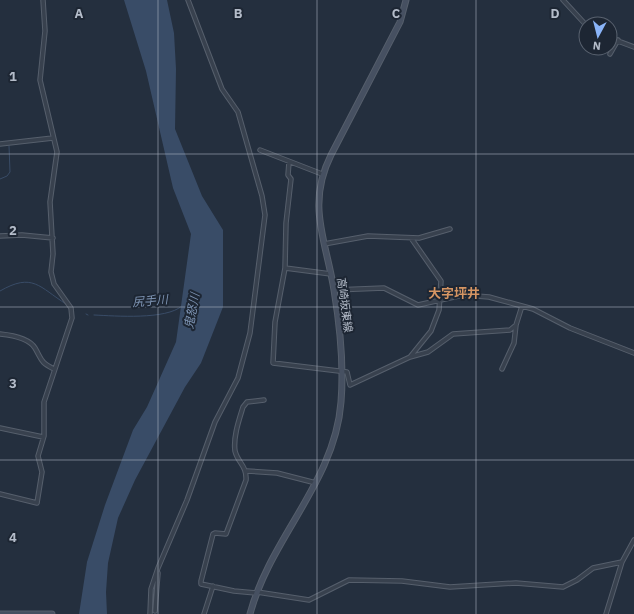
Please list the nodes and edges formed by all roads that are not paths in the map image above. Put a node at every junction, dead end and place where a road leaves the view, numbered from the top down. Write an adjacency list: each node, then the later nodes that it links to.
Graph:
1 (43, 0): 8 (street)
2 (188, 0): 38 (street)
3 (406, 0): 12 (main road, 高崎坂東線)
4 (563, 0): 5 (street)
5 (578, 16)
6 (618, 40): 7 (street)
7 (634, 47)
8 (53, 138): 9 (street); 15 (street)
9 (0, 144)
10 (260, 150): 11 (street)
11 (289, 162): 12 (street); 18 (street)
12 (322, 174): 17 (main road, 高崎坂東線)
13 (450, 229): 16 (street)
14 (0, 236): 15 (street)
15 (53, 238): 27 (street)
16 (411, 238): 17 (street); 21 (street)
17 (324, 244): 19 (main road, 高崎坂東線)
18 (285, 268): 19 (street); 29 (street)
19 (331, 274): 20 (main road, 高崎坂東線)
20 (334, 290): 21 (street); 29 (main road, 高崎坂東線)
21 (441, 300): 22 (street); 26 (street)
22 (522, 306): 23 (street); 25 (street)
23 (516, 325): 26 (street); 28 (street)
24 (0, 334): 27 (street)
25 (634, 353)
26 (410, 357): 29 (street)
27 (54, 369): 32 (street)
28 (502, 369)
29 (341, 371): 34 (main road, 高崎坂東線)
30 (264, 400): 33 (street)
31 (0, 428): 32 (street)
32 (43, 437): 35 (street)
33 (247, 471): 34 (street); 39 (street)
34 (316, 483): 40 (main road, 高崎坂東線)
35 (0, 494)
36 (634, 540): 37 (street)
37 (622, 562): 40 (street); 47 (street)
38 (158, 568): 41 (street); 44 (street)
39 (213, 586): 40 (street); 45 (street)
40 (256, 592): 46 (main road, 高崎坂東線)
41 (155, 612)
42 (0, 614): 43 (main road)
43 (50, 614)
44 (150, 614)
45 (204, 614)
46 (250, 614)
47 (606, 614)

